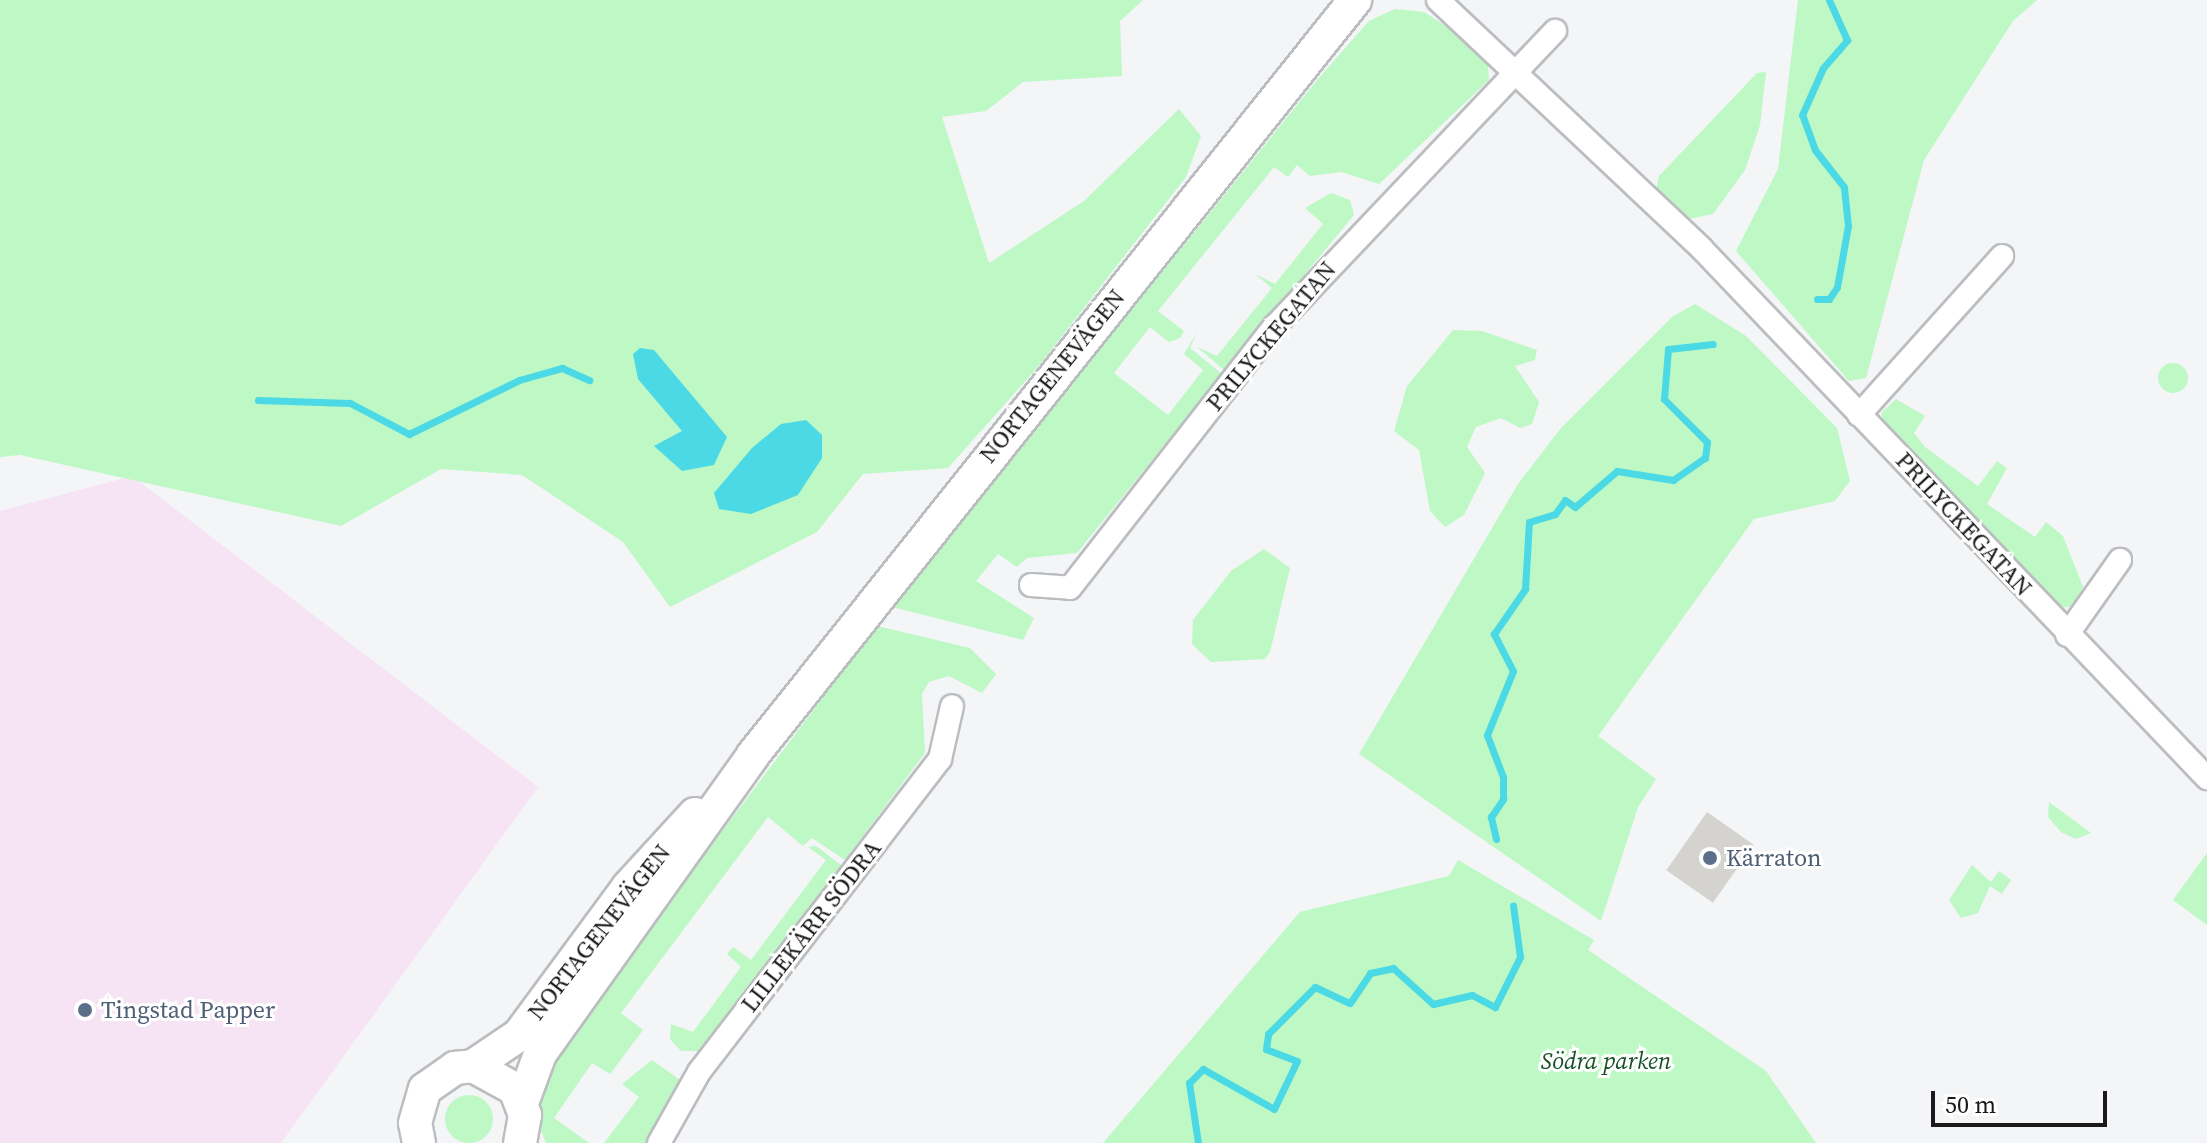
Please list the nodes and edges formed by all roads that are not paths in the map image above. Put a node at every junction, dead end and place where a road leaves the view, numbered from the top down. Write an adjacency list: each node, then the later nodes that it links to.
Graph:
1 (1355, 0): 11 (street, NORTAGENEVÄGEN)
2 (1438, 0): 4 (street, PRILYCKEGATAN)
3 (1555, 31): 4 (street, PRILYCKEGATAN)
4 (1517, 73): 6 (street, PRILYCKEGATAN); 8 (street, PRILYCKEGATAN)
5 (2002, 256): 6 (street)
6 (1859, 415): 9 (street, PRILYCKEGATAN)
7 (2120, 560): 9 (street)
8 (1031, 585)
9 (2067, 635): 12 (street, PRILYCKEGATAN)
10 (952, 706): 16 (street, LILLEKÄRR SÖDRA)
11 (753, 755): 13 (street, NORTAGENEVÄGEN); 14 (street, NORTAGENEVÄGEN)
12 (2207, 778)
13 (473, 1066): 14 (street, NORTAGENEVÄGEN); 15 (street, NORTAGENEVÄGEN)
14 (525, 1129)
15 (418, 1142)
16 (659, 1143)

